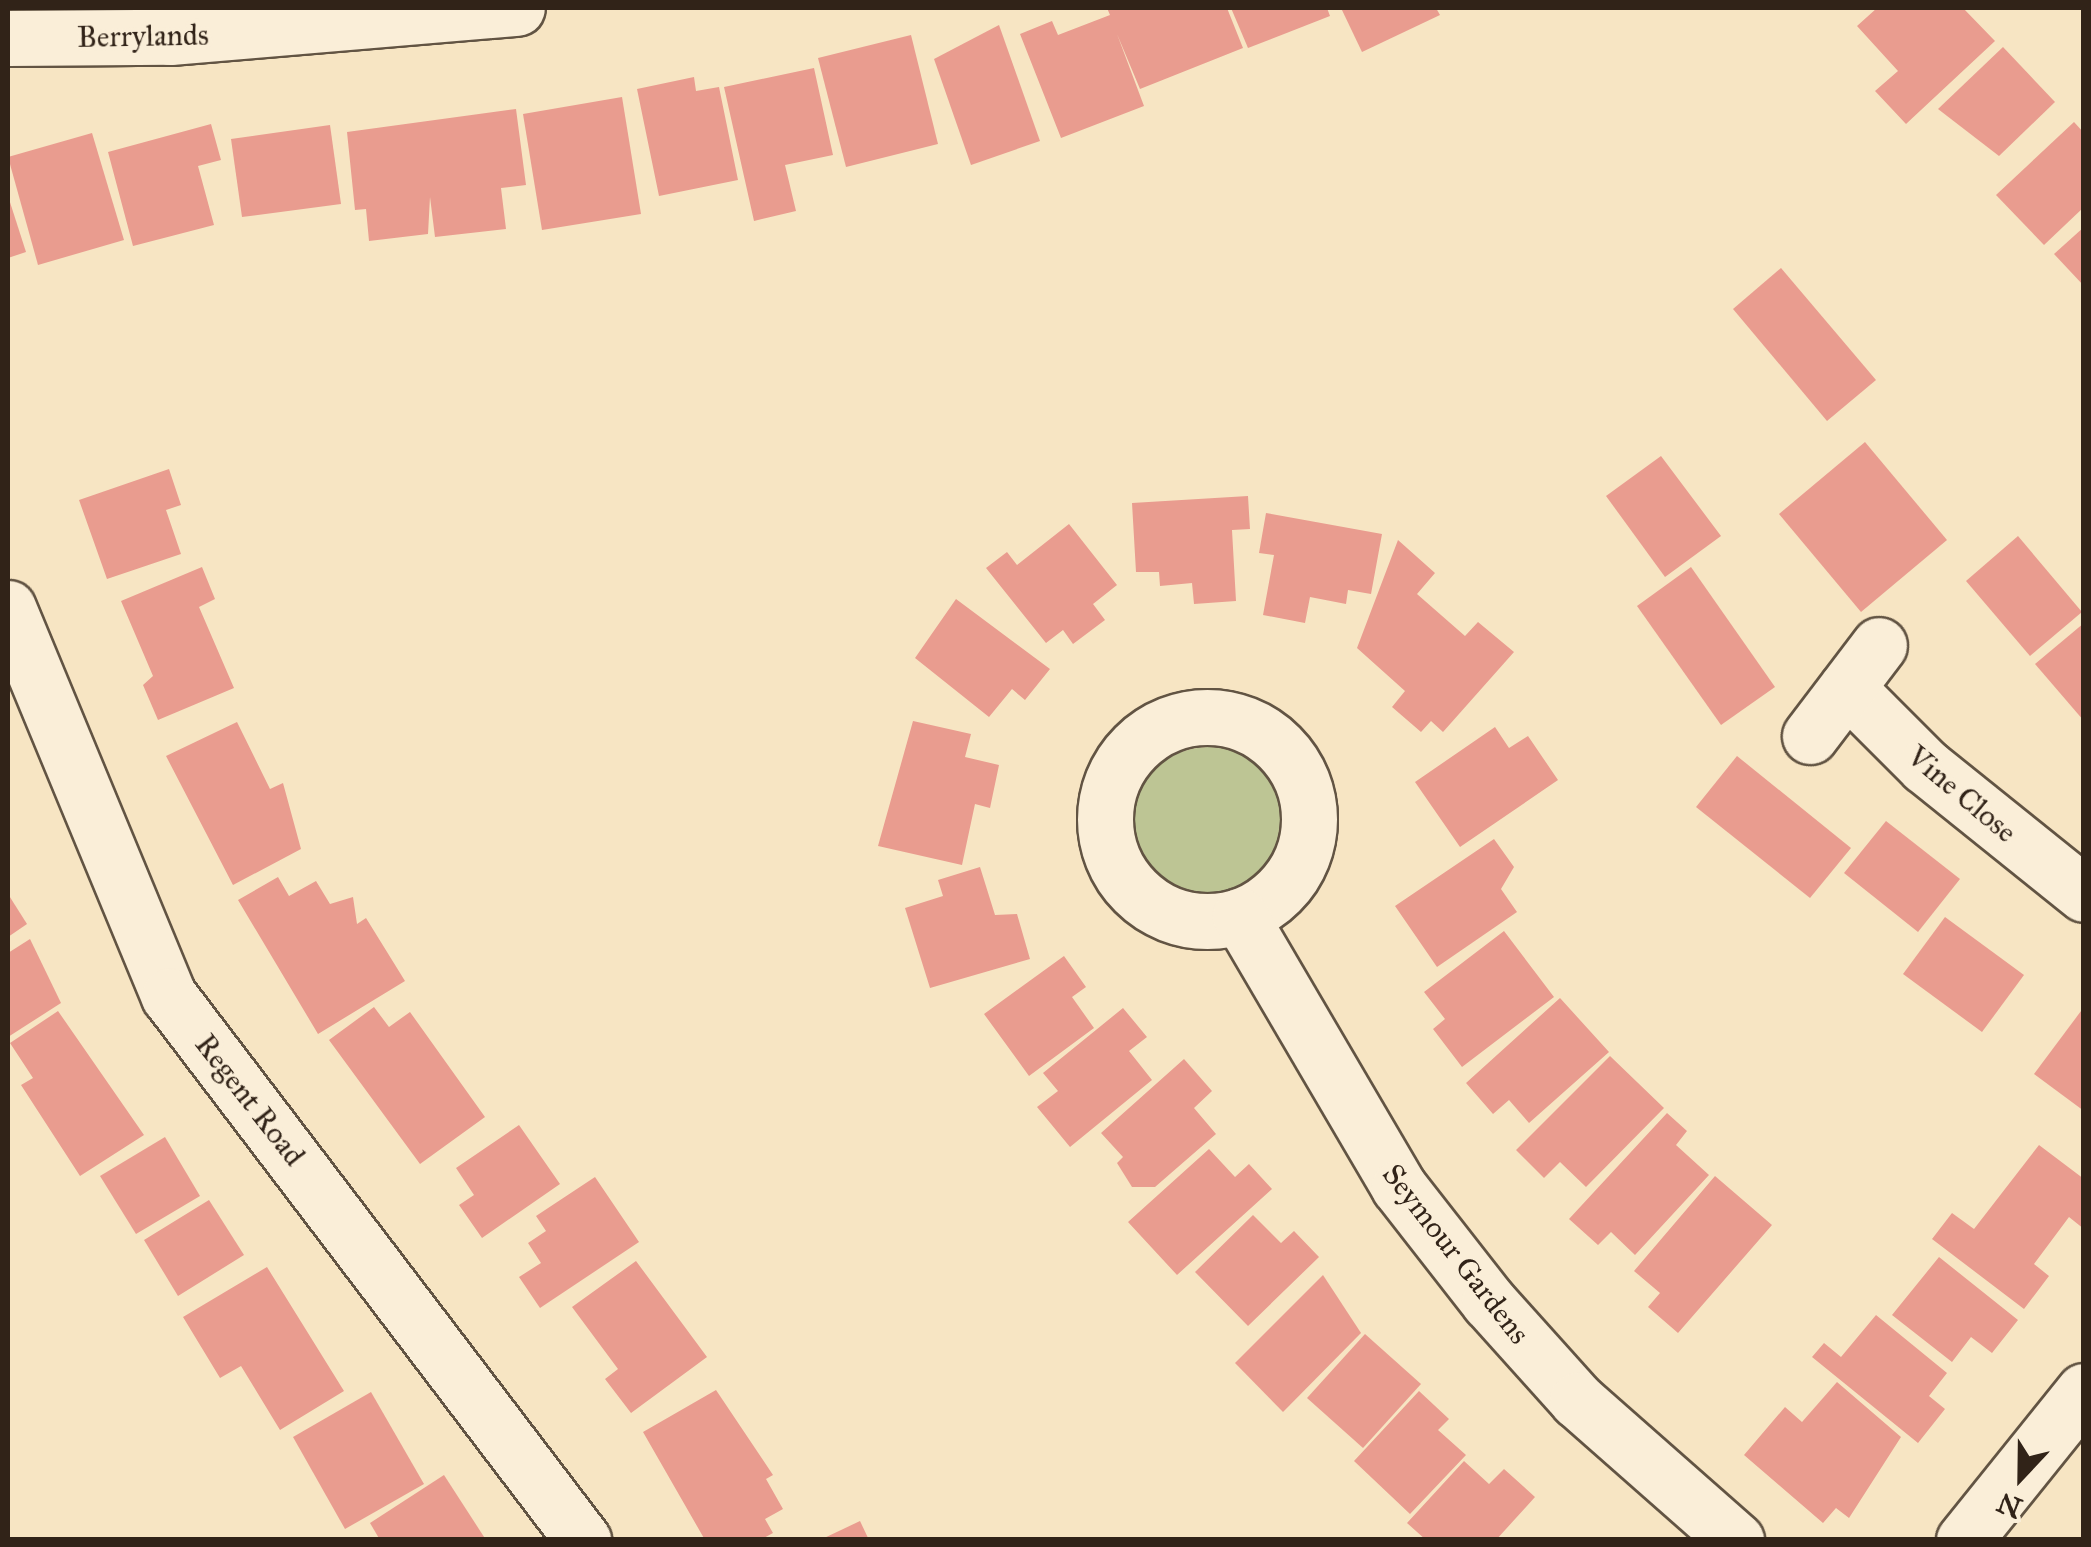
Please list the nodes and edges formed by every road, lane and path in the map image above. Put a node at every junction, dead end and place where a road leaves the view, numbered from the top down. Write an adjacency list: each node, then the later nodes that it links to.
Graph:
1 (517, 8): 2 (street, Berrylands)
2 (8, 38)
3 (8, 608): 10 (street, Regent Road)
4 (1879, 646): 5 (street)
5 (1847, 688): 6 (street); 7 (street, Vine Close)
6 (1810, 736)
7 (2084, 894)
8 (1240, 916): 11 (street, Seymour Gardens)
9 (2084, 1391): 12 (street)
10 (584, 1540)
11 (1736, 1540)
12 (1964, 1540)

